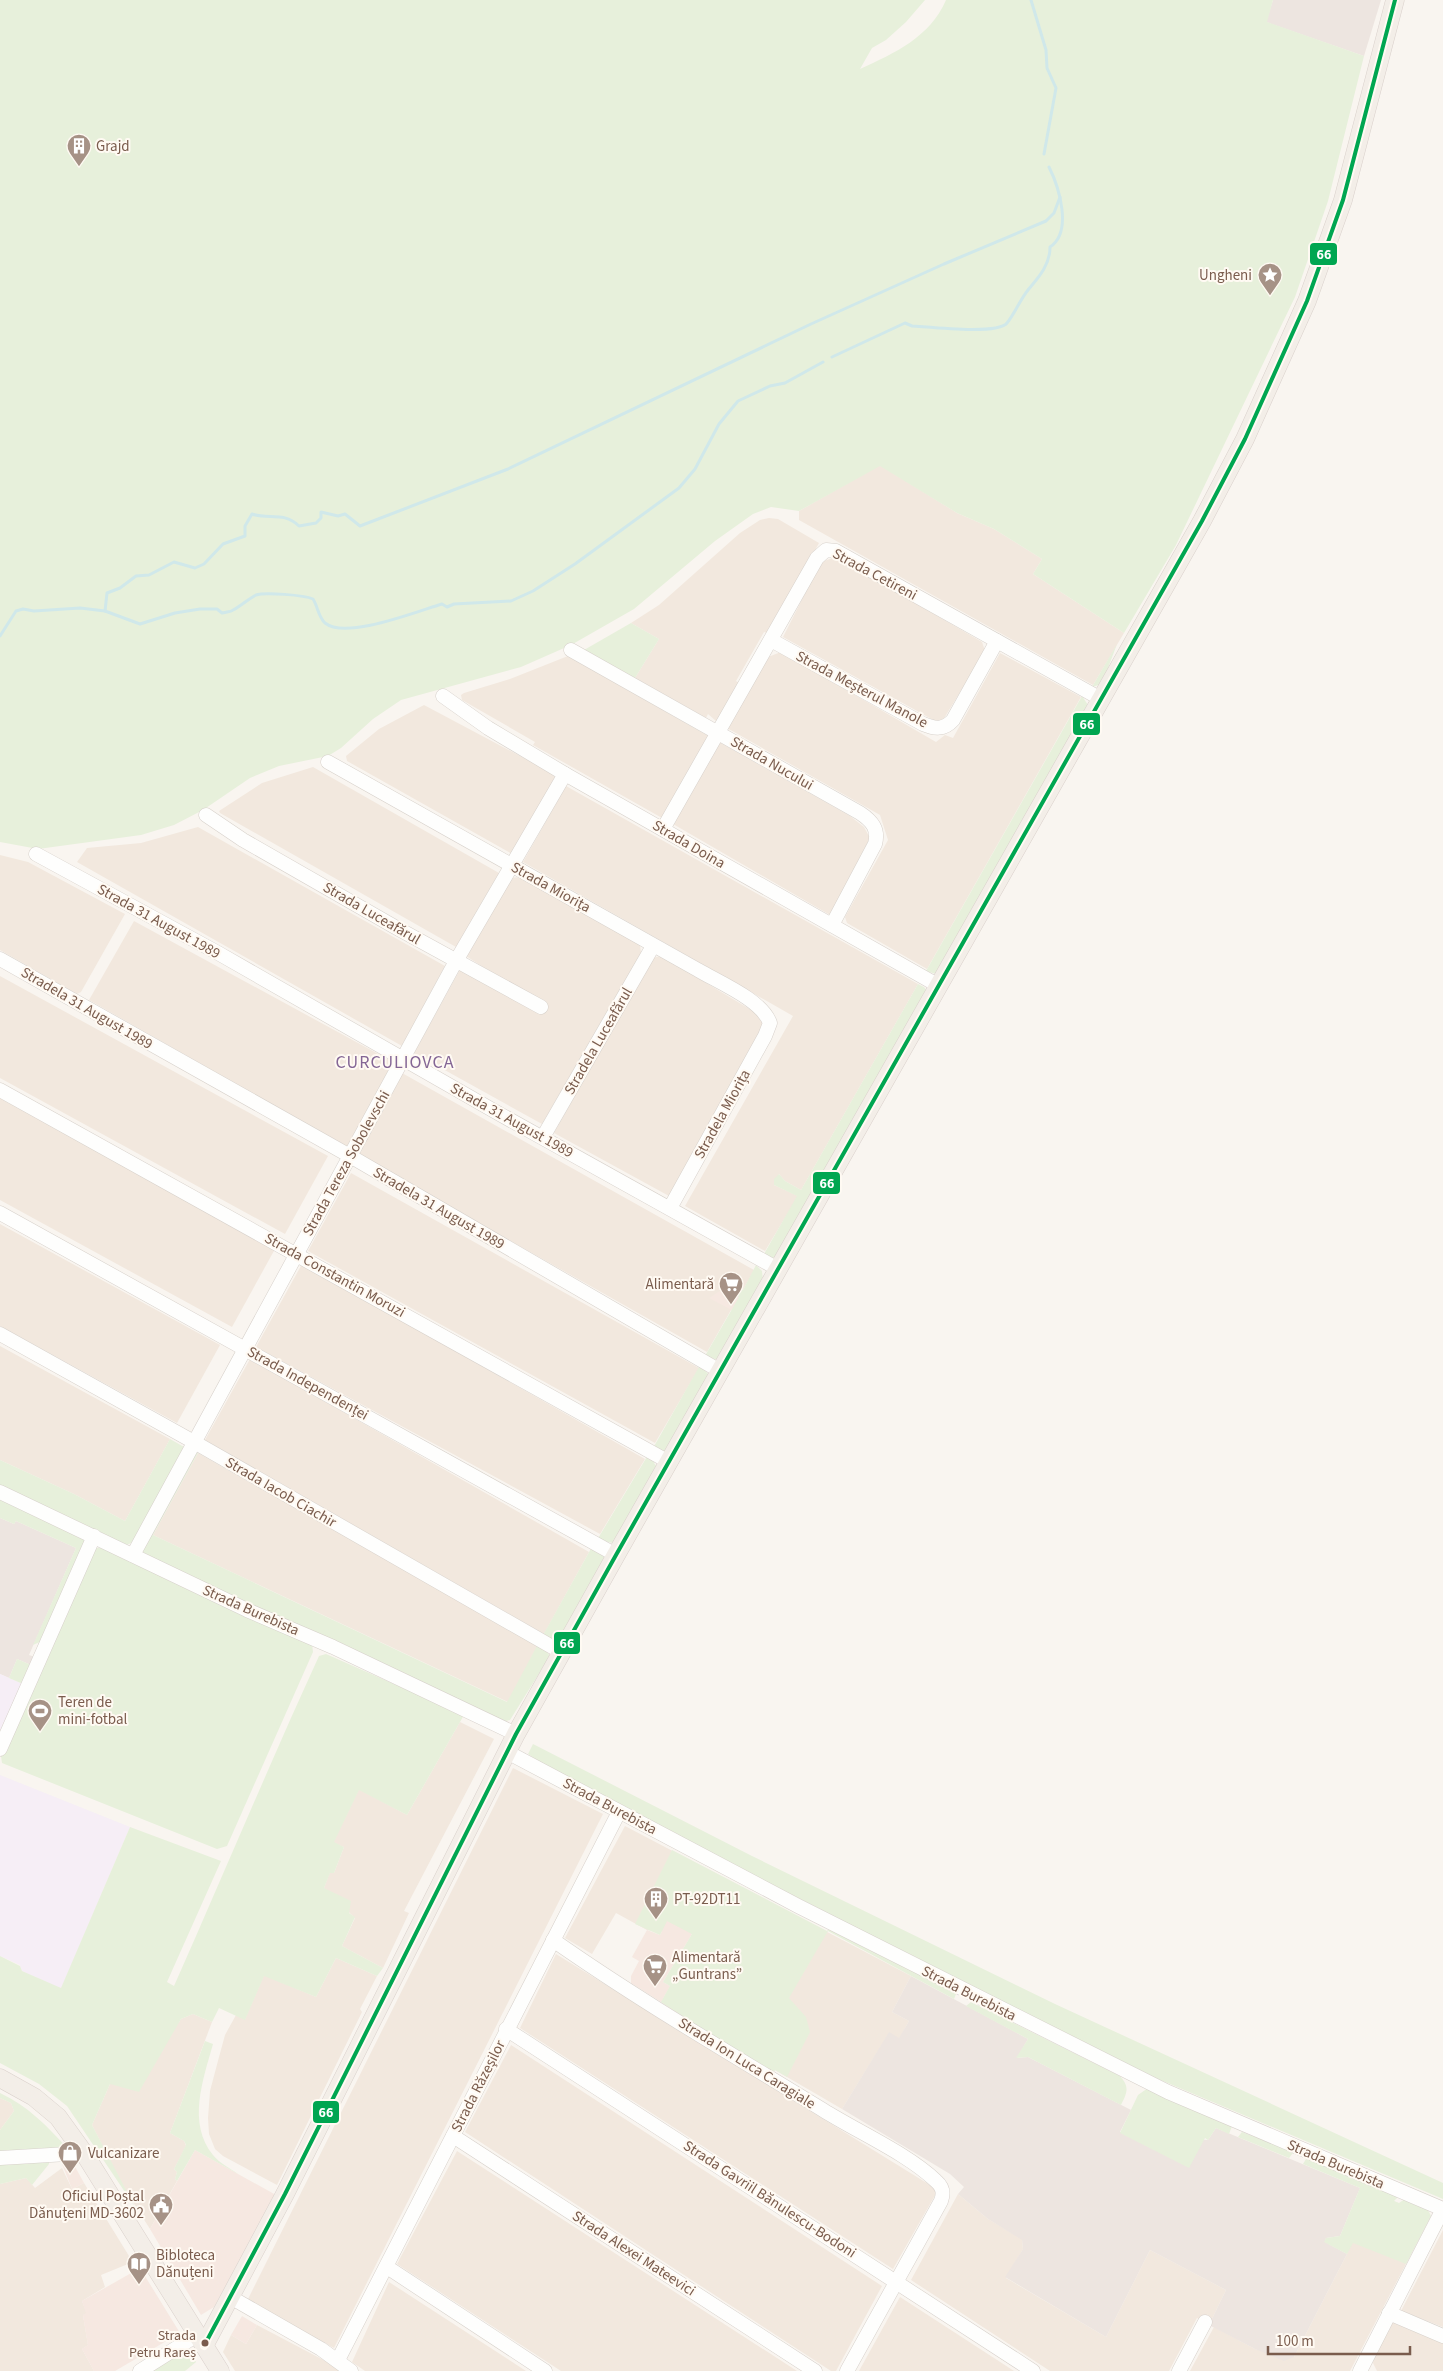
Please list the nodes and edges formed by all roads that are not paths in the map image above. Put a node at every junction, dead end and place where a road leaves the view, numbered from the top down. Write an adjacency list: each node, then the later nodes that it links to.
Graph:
1 (1395, 0): 6 (main road)
2 (771, 640): 3 (street, Strada Meșterul Manole); 3 (street, Strada Cetireni); 7 (street, Strada Cetireni)
3 (997, 641): 6 (street, Strada Cetireni)
4 (571, 650): 7 (street, Strada Nucului)
5 (443, 696): 9 (street, Strada Doina)
6 (1101, 699): 18 (main road)
7 (718, 732): 11 (street, Strada Cetireni); 14 (street, Strada Nucului)
8 (328, 762): 13 (street, Strada Miorița)
9 (565, 774): 11 (street, Strada Doina); 13 (street, Strada Tereza Sobolevschi)
10 (206, 815): 17 (street, Strada Luceafărul)
11 (664, 829): 14 (street, Strada Doina)
12 (36, 854): 21 (street, Strada 31 August 1989)
13 (512, 865): 15 (street, Strada Miorița); 17 (street, Strada Tereza Sobolevschi)
14 (832, 925): 18 (street, Strada Doina)
15 (653, 946): 20 (street, Strada Miorița); 23 (street, Stradela Luceafărul)
16 (0, 958): 24 (street, Stradela 31 August 1989)
17 (456, 960): 19 (street, Strada Luceafărul); 21 (street, Strada Tereza Sobolevschi)
18 (939, 986): 28 (main road)
19 (541, 1007)
20 (768, 1020): 25 (street, Stradela Miorița)
21 (403, 1059): 23 (street, Strada 31 August 1989); 24 (street, Strada Tereza Sobolevschi)
22 (0, 1090): 27 (street, Strada Constantin Moruzi)
23 (543, 1137): 25 (street, Strada 31 August 1989)
24 (350, 1156): 27 (street, Strada Tereza Sobolevschi); 31 (street, Stradela 31 August 1989)
25 (670, 1208): 28 (street, Strada 31 August 1989)
26 (0, 1213): 30 (street, Strada Independenței)
27 (297, 1254): 30 (street, Strada Tereza Sobolevschi); 33 (street, Strada Constantin Moruzi)
28 (778, 1269): 31 (main road)
29 (0, 1334): 32 (street, Strada Iacob Ciachir)
30 (246, 1348): 32 (street, Strada Tereza Sobolevschi); 37 (street, Strada Independenței)
31 (720, 1371): 33 (main road)
32 (194, 1442): 36 (street, Strada Tereza Sobolevschi); 38 (street, Strada Iacob Ciachir)
33 (668, 1462): 37 (main road)
34 (0, 1492): 35 (street, Strada Burebista)
35 (94, 1536): 36 (street, Strada Burebista); 40 (street)
36 (132, 1555): 39 (street, Strada Burebista)
37 (616, 1555): 38 (main road)
38 (561, 1652): 39 (main road)
39 (516, 1734): 41 (main road)
40 (0, 1749)
41 (507, 1752): 42 (street, Strada Burebista); 52 (main road)
42 (619, 1812): 43 (street, Strada Răzeşilor); 49 (street, Strada Burebista)
43 (553, 1940): 44 (street, Strada Răzeşilor); 51 (street, Strada Ion Luca Caragiale)
44 (506, 2030): 46 (street, Strada Răzeşilor); 51 (street, Strada Gavriil Bănulescu-Bodoni)
45 (0, 2078): 47 (main road)
46 (453, 2136): 50 (street, Strada Răzeşilor); 63 (street, Strada Alexei Mateevici)
47 (84, 2153): 48 (street); 56 (main road)
48 (0, 2158)
49 (1443, 2209): 53 (street)
50 (387, 2267): 57 (street, Strada Răzeşilor); 62 (street)
51 (896, 2281): 64 (street); 65 (street, Strada Gavriil Bănulescu-Bodoni)
52 (232, 2298): 56 (main road); 57 (street)
53 (1389, 2313): 55 (street); 58 (street)
54 (1205, 2322): 66 (street)
55 (1443, 2336)
56 (200, 2340): 59 (street); 60 (main road)
57 (338, 2360): 61 (street)
58 (1363, 2370)
59 (140, 2371)
60 (220, 2371)
61 (351, 2371)
62 (545, 2371)
63 (816, 2371)
64 (847, 2371)
65 (1034, 2371)
66 (1179, 2371)

